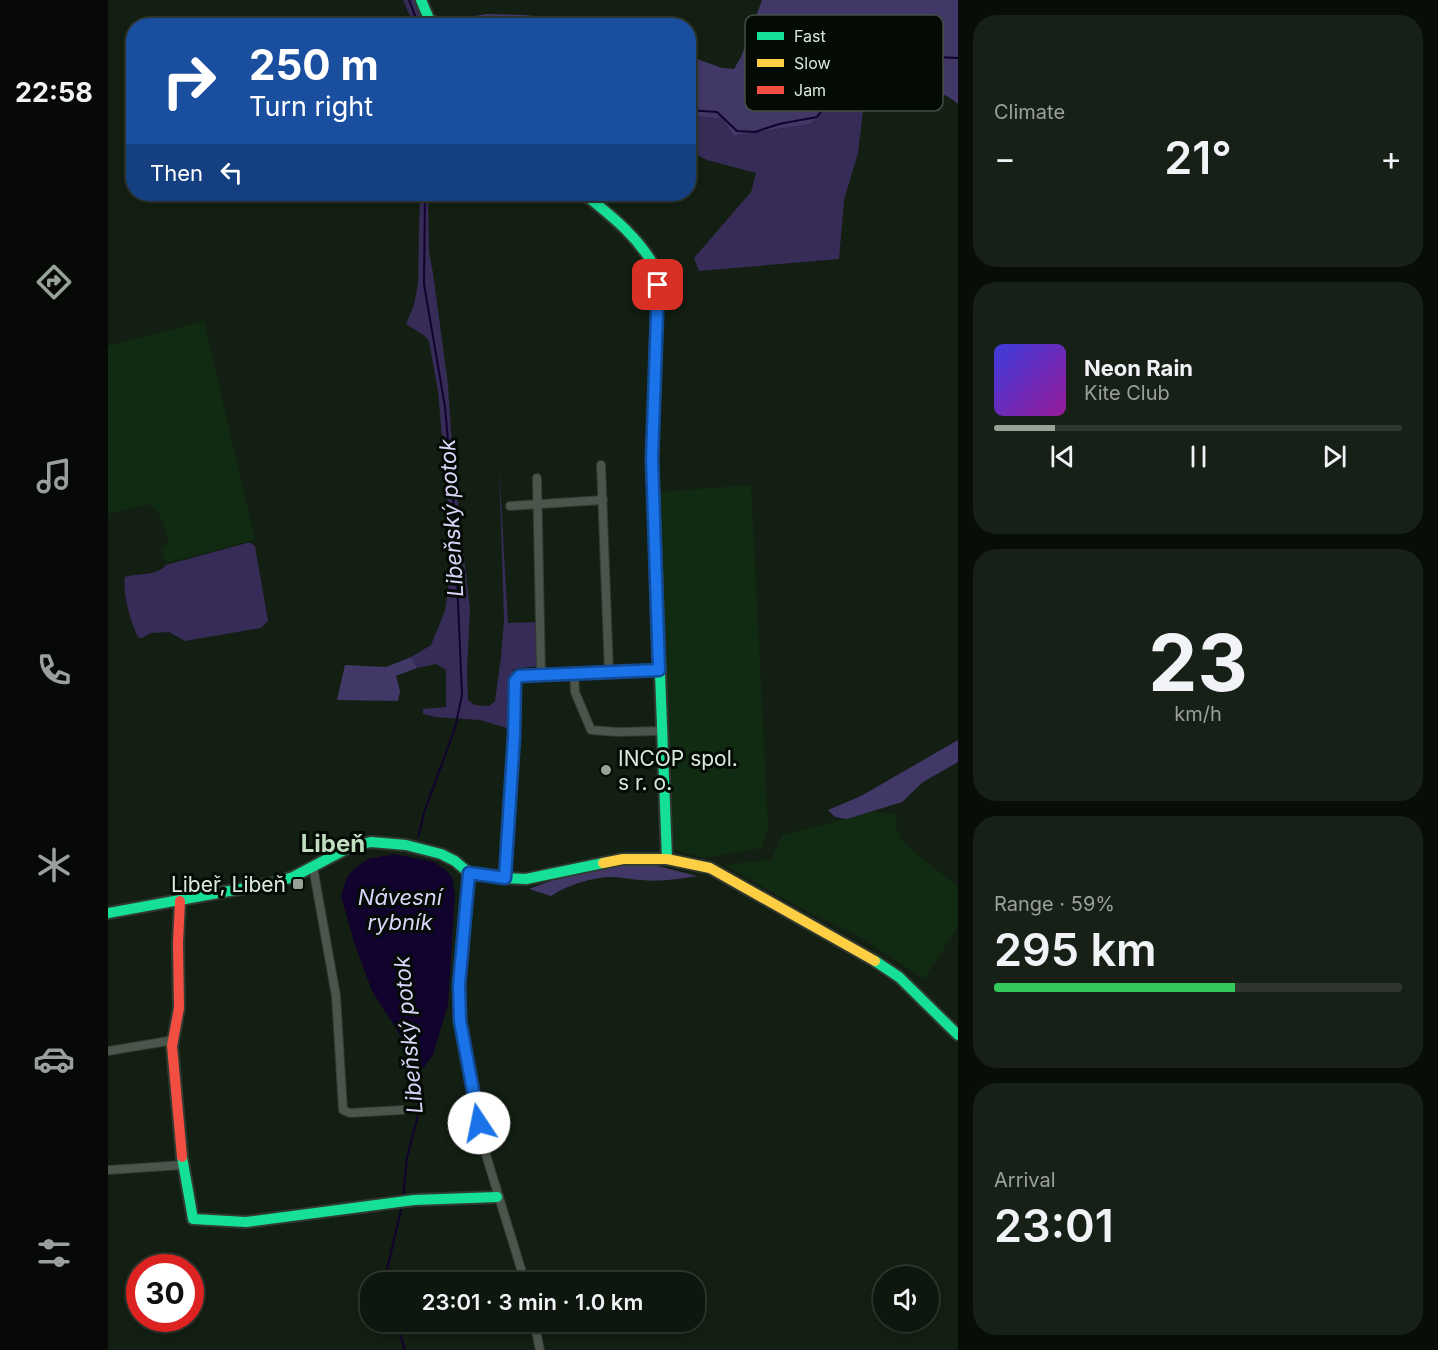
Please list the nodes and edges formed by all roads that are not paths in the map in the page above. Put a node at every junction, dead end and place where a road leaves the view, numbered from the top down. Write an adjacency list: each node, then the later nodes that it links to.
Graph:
1 (421, 0): 2 (street)
2 (429, 18)
3 (592, 201): 9 (street)
4 (601, 465): 6 (street)
5 (537, 478): 7 (street)
6 (603, 500): 7 (street); 10 (street)
7 (538, 505): 8 (street); 11 (street)
8 (510, 506)
9 (659, 670): 10 (street); 13 (street)
10 (609, 672): 12 (street)
11 (542, 673): 12 (street); 17 (street)
12 (574, 673): 13 (street)
13 (661, 731): 14 (street)
14 (667, 859): 17 (street); 20 (street)
15 (313, 867): 16 (street); 18 (street); 23 (street)
16 (469, 873): 17 (street); 26 (street)
17 (505, 878)
18 (180, 901): 19 (street); 21 (street)
19 (108, 913)
20 (958, 1035)
21 (174, 1040): 22 (street); 24 (street)
22 (108, 1051)
23 (402, 1110)
24 (183, 1165): 25 (street); 26 (street)
25 (108, 1170)
26 (497, 1197): 27 (street)
27 (522, 1272)
28 (536, 1332): 29 (street)
29 (540, 1350)

